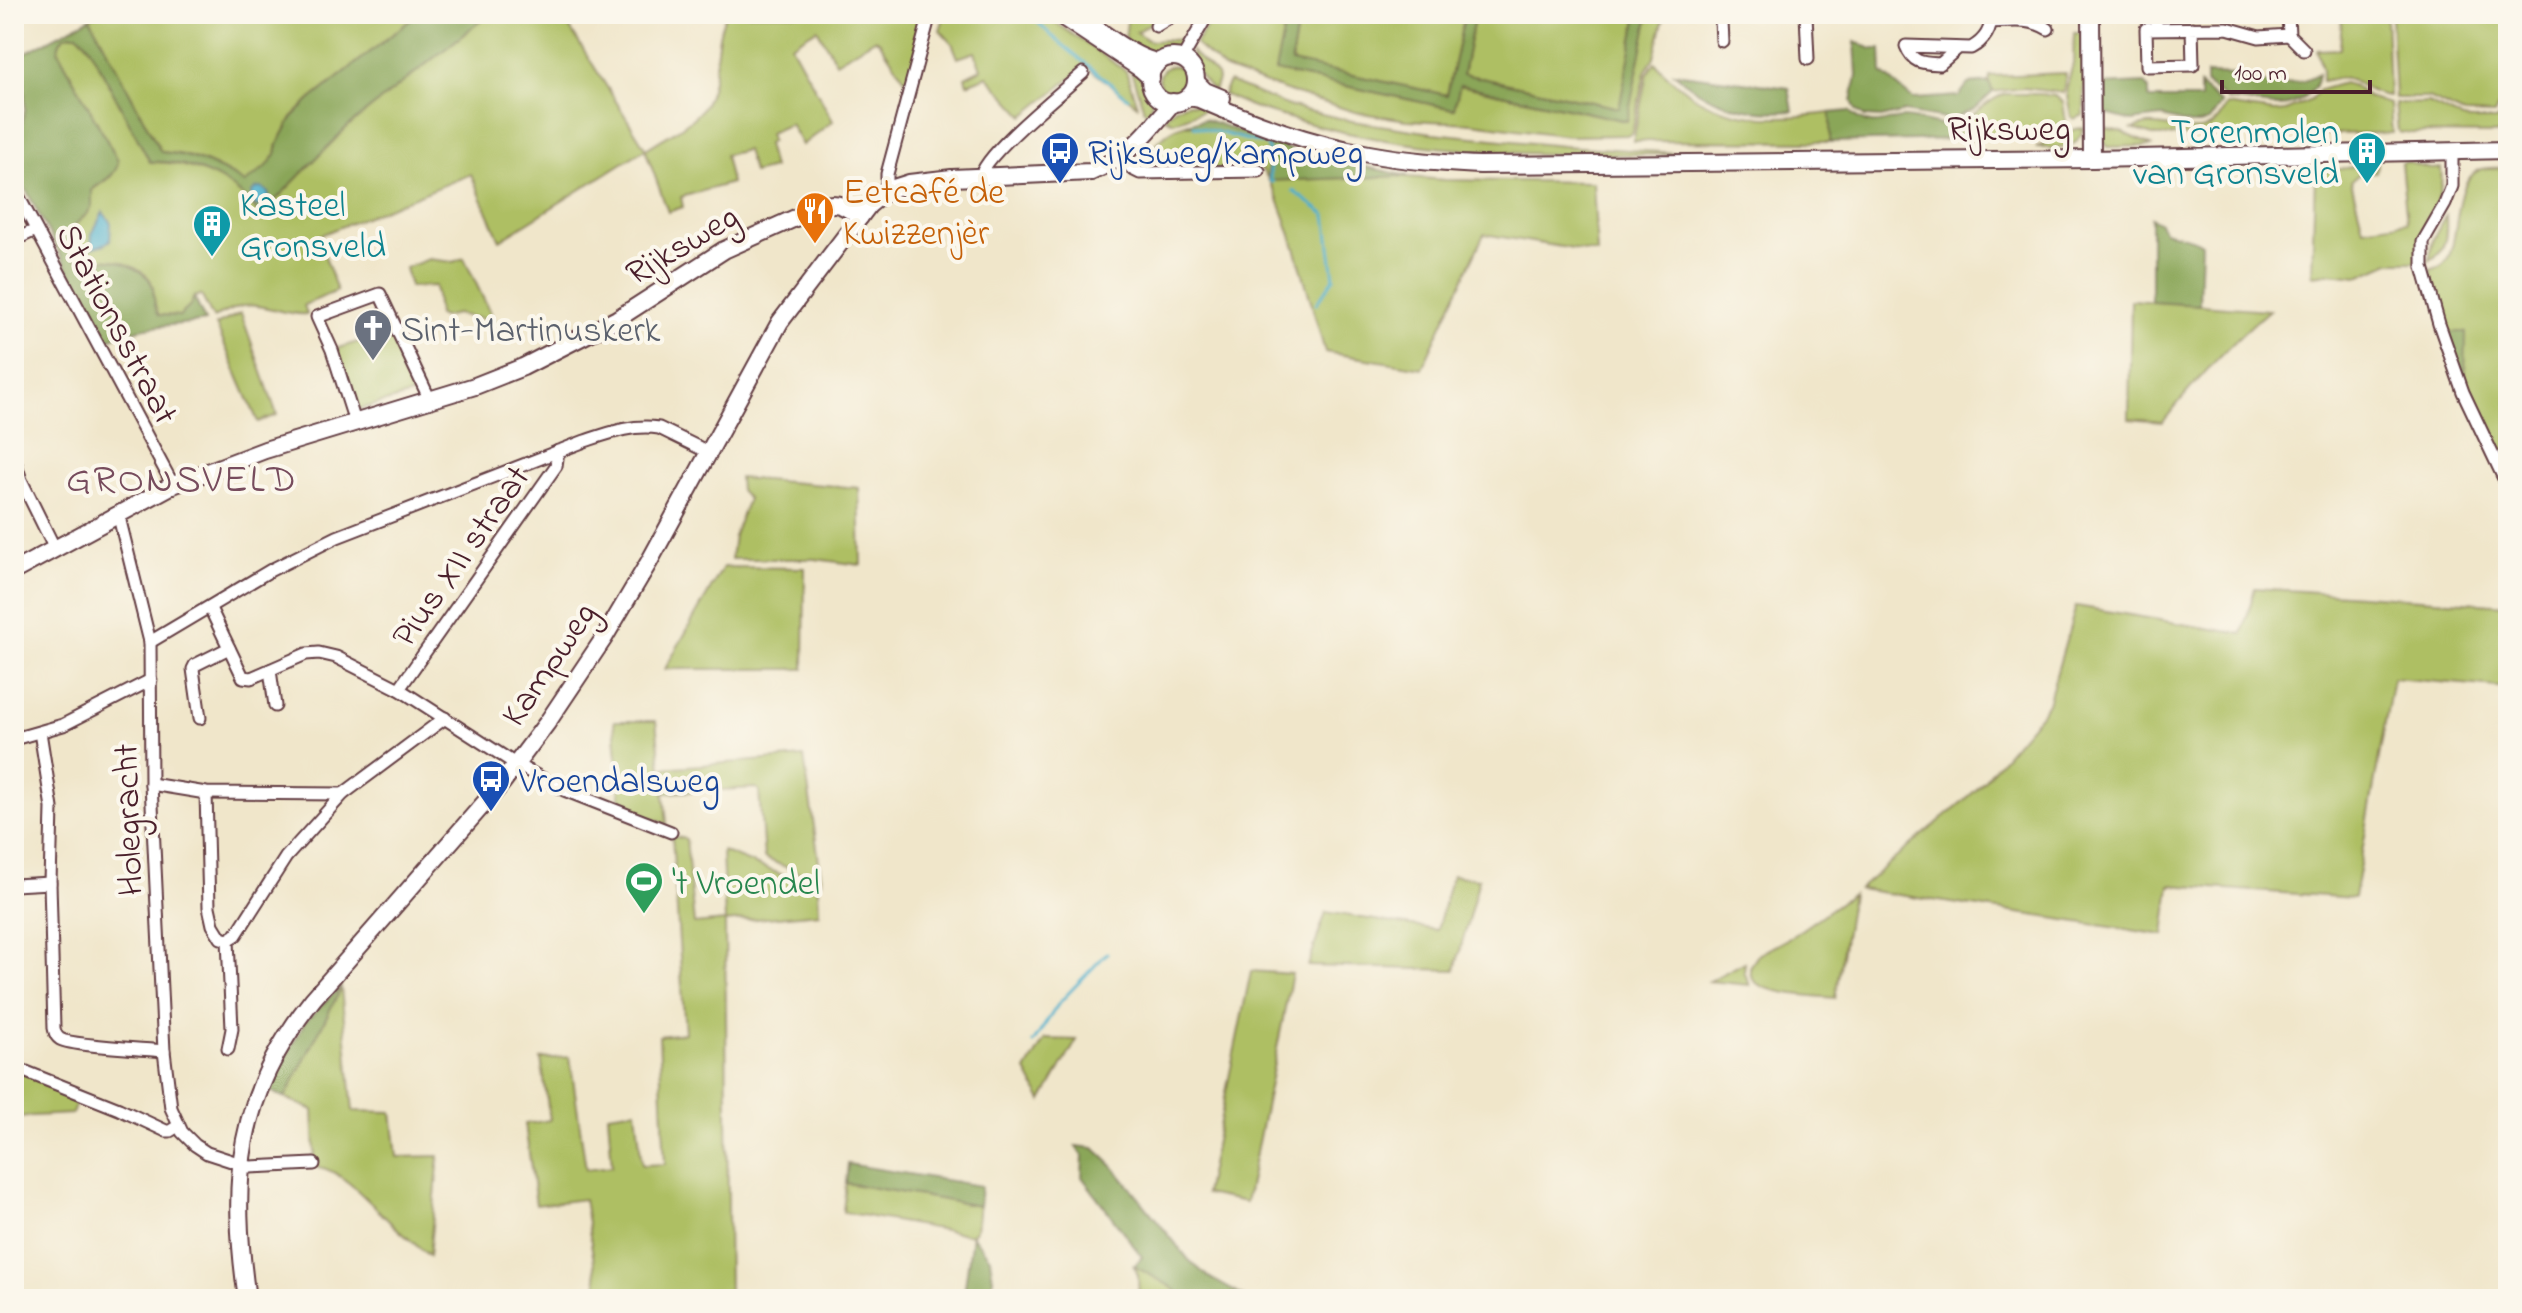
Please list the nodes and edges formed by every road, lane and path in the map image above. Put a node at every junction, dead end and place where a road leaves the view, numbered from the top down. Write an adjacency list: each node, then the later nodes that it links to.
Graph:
1 (930, 14): 35 (street)
2 (1058, 14): 24 (main road)
3 (1077, 14): 22 (main road)
4 (1176, 14): 12 (street)
5 (1208, 14): 20 (street)
6 (1724, 14): 17 (street)
7 (1806, 14): 21 (street)
8 (2091, 14): 30 (main road)
9 (2156, 14): 13 (street)
10 (2288, 14): 16 (street)
11 (1991, 18): 15 (street); 18 (street)
12 (1156, 26)
13 (2156, 28): 14 (street); 14 (street)
14 (2192, 28): 16 (street)
15 (2048, 29)
16 (2289, 35): 19 (street)
17 (1722, 41)
18 (1957, 49)
19 (2304, 50)
20 (1182, 59): 22 (main road); 25 (main road)
21 (1808, 59)
22 (1159, 62): 24 (main road)
23 (1083, 73): 33 (street)
24 (1151, 78): 26 (main road)
25 (1196, 82): 26 (main road); 31 (main road, Rijksweg)
26 (1173, 99): 29 (main road); 31 (main road, Rijksweg)
27 (2452, 150): 28 (main road, Rijksweg); 30 (main road, Rijksweg); 45 (street)
28 (2508, 150)
29 (1122, 157): 32 (street); 33 (main road)
30 (2092, 159): 31 (main road, Rijksweg)
31 (1510, 163)
32 (1259, 171)
33 (981, 177): 35 (main road)
34 (14, 188): 37 (street, Stationsstraat)
35 (887, 190): 36 (main road)
36 (860, 217): 39 (main road, Rijksweg); 42 (main road, Kampweg)
37 (36, 230): 38 (street); 44 (street, Stationsstraat)
38 (14, 240)
39 (430, 400): 40 (main road, Rijksweg); 40 (street)
40 (355, 422): 44 (main road, Rijksweg)
41 (558, 451): 42 (street); 49 (street); 54 (street, Pius XII straat)
42 (710, 453): 60 (main road, Kampweg)
43 (14, 458): 47 (street)
44 (173, 485): 46 (main road, Rijksweg)
45 (2508, 487)
46 (118, 513): 47 (main road, Rijksweg); 50 (street, Holegracht)
47 (55, 549): 48 (main road, Rijksweg)
48 (14, 571)
49 (210, 608): 50 (street); 51 (street)
50 (150, 642): 53 (street, Holegracht)
51 (229, 648): 52 (street); 56 (street)
52 (270, 670): 54 (street); 55 (street)
53 (151, 680): 58 (street); 61 (street, Holegracht)
54 (399, 689): 57 (street)
55 (275, 706)
56 (200, 718)
57 (445, 718): 60 (street); 63 (street)
58 (40, 732): 59 (street); 65 (street)
59 (14, 739)
60 (517, 765): 64 (street); 72 (main road, Kampweg)
61 (151, 784): 62 (street); 69 (street, Holegracht)
62 (206, 793): 63 (street); 67 (street)
63 (343, 794): 67 (street)
64 (671, 832)
65 (50, 883): 66 (street); 69 (street)
66 (14, 885)
67 (228, 940): 68 (street)
68 (228, 1049)
69 (164, 1051): 71 (street, Holegracht)
70 (14, 1067): 71 (street)
71 (178, 1126): 72 (street)
72 (240, 1164): 73 (street); 74 (main road, Kampweg)
73 (314, 1164)
74 (247, 1299)

